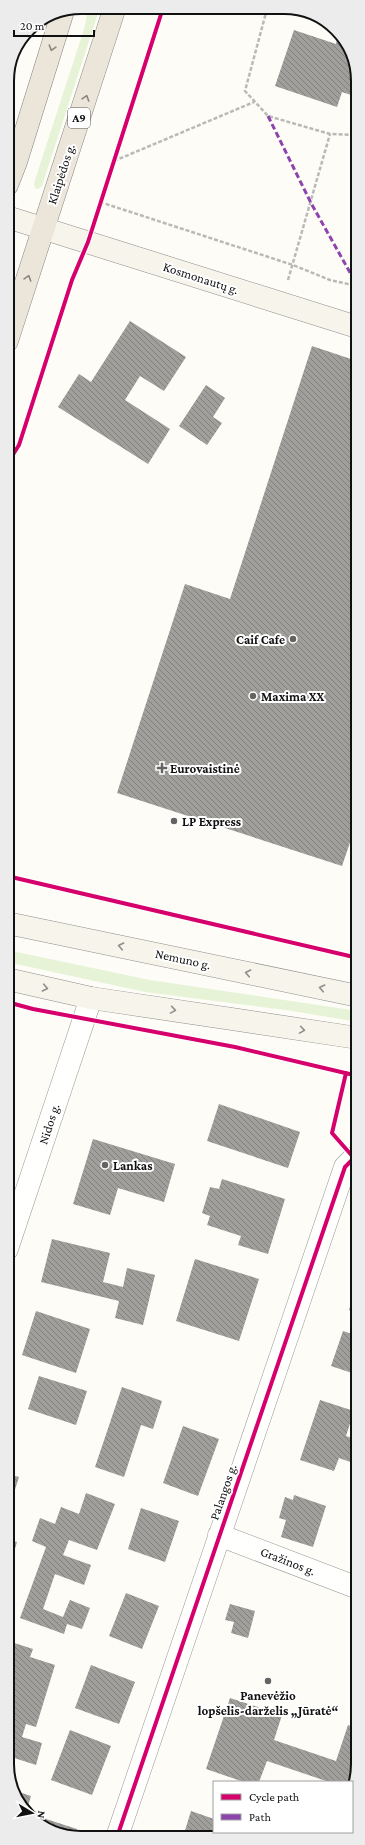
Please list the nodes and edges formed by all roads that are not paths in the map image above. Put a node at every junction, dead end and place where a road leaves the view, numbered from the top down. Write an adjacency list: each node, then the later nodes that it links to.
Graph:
1 (113, 14): 5 (highway, Klaipėdos g. / A9, one-way to 1)
2 (61, 17): 3 (highway, one-way to 3)
3 (14, 167)
4 (14, 219): 5 (main road, Kosmonautų g.)
5 (44, 228): 6 (highway, Klaipėdos g. / A9, one-way to 5); 7 (main road, Kosmonautų g.)
6 (14, 320)
7 (351, 325)
8 (14, 924): 10 (main road, Nemuno g., one-way to 8)
9 (14, 981): 11 (main road, one-way to 11)
10 (351, 995)
11 (91, 998): 12 (main road, one-way to 12); 14 (street, Nidos g.)
12 (351, 1037)
13 (351, 1161): 15 (street, Palangos g.)
14 (14, 1231)
15 (219, 1535): 16 (street, Gražinos g.); 17 (street, Palangos g.)
16 (351, 1585)
17 (119, 1831)

